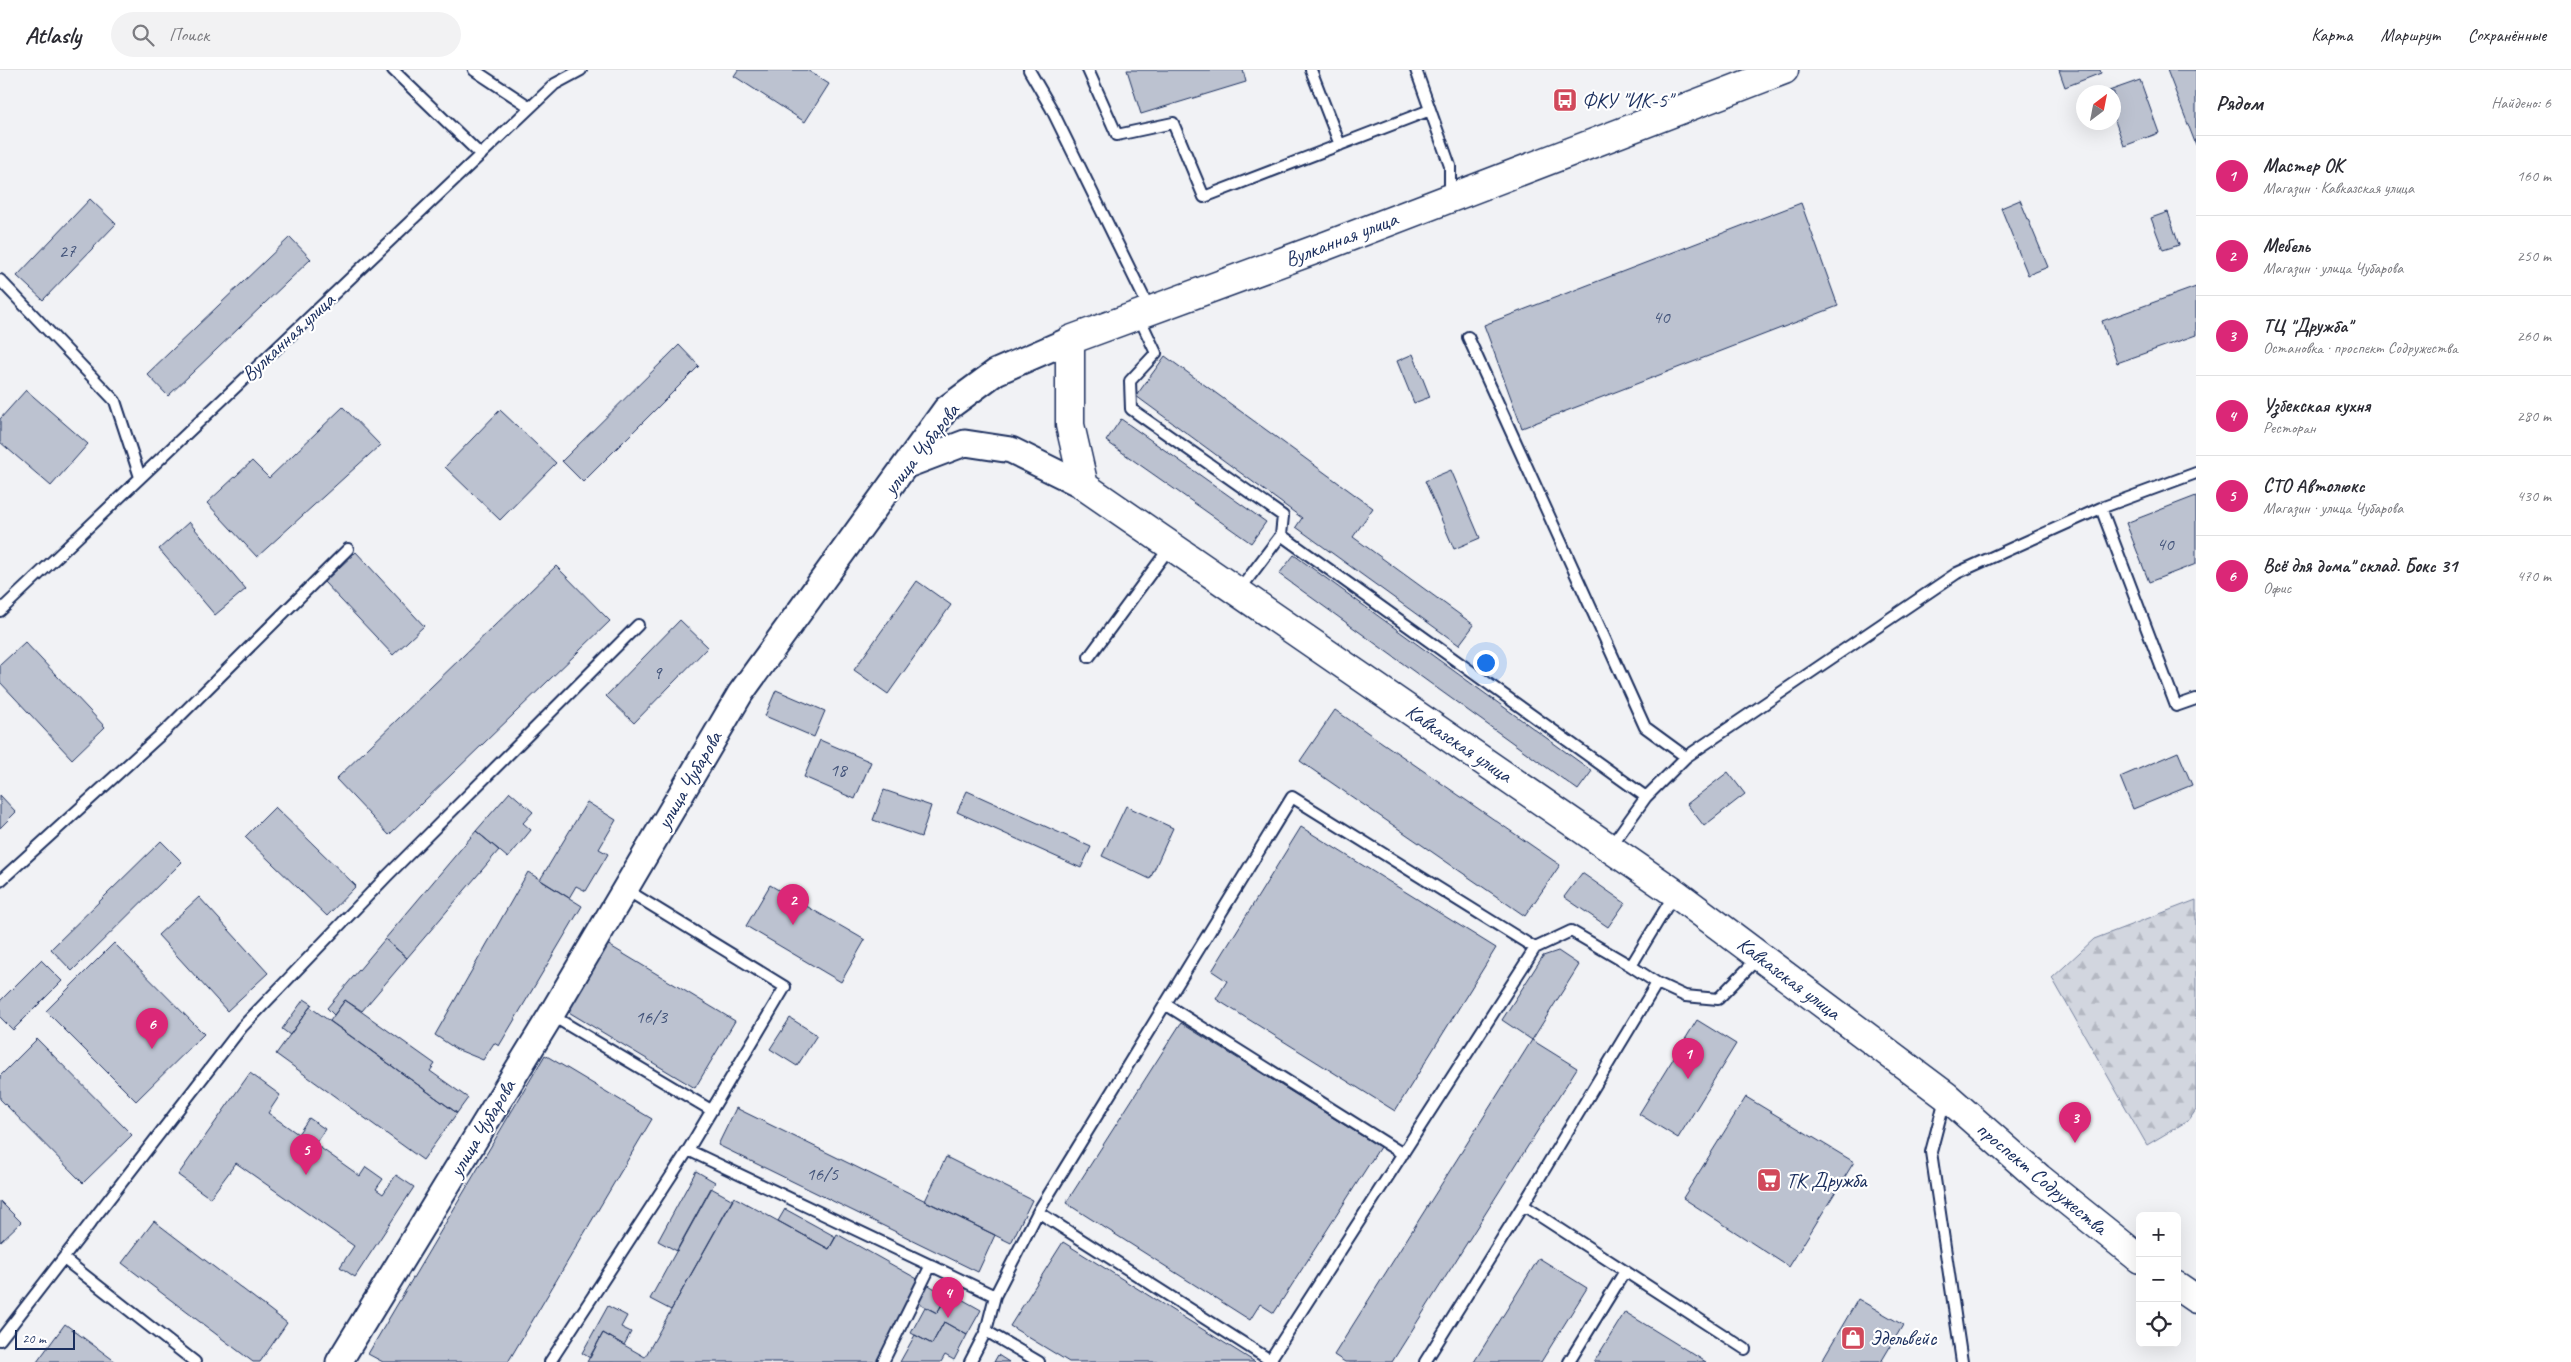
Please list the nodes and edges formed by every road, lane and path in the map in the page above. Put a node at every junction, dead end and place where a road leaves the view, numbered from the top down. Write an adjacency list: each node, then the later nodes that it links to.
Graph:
1 (393, 70): 12 (lane)
2 (474, 70): 9 (lane)
3 (582, 70): 9 (lane, Вулканная улица)
4 (1028, 70): 15 (lane)
5 (1088, 70): 11 (lane)
6 (1311, 70): 11 (lane)
7 (1416, 70): 10 (lane)
8 (1784, 70): 13 (main road, Вулканная улица)
9 (530, 107): 12 (lane, Вулканная улица)
10 (1430, 110): 11 (lane); 13 (lane)
11 (1340, 145)
12 (480, 155): 20 (lane, Вулканная улица)
13 (1450, 196): 15 (main road, Вулканная улица)
14 (0, 280): 20 (lane)
15 (1144, 314): 17 (main road, улица Чубарова); 23 (lane)
16 (1468, 337): 31 (lane)
17 (1070, 340): 18 (street, улица Чубарова); 21 (main road)
18 (907, 465): 21 (street); 35 (street, улица Чубарова)
19 (2196, 473): 22 (lane)
20 (140, 477): 27 (lane, Вулканная улица)
21 (1084, 486): 24 (main road, Кавказская улица)
22 (2101, 508): 30 (lane); 31 (lane)
23 (1280, 534): 26 (lane); 32 (lane)
24 (1170, 546): 26 (main road, Кавказская улица); 29 (lane)
25 (348, 549): 34 (lane)
26 (1238, 592): 33 (main road, Кавказская улица)
27 (0, 611)
28 (638, 625): 50 (lane)
29 (1089, 657)
30 (2196, 699)
31 (1686, 758): 32 (lane)
32 (1646, 797): 33 (lane)
33 (1611, 846): 36 (main road, Кавказская улица)
34 (0, 881)
35 (624, 889): 42 (street, улица Чубарова); 44 (lane)
36 (1675, 893): 38 (main road, Кавказская улица); 39 (lane)
37 (1535, 948): 39 (lane); 41 (lane); 46 (lane)
38 (1761, 956): 40 (lane); 43 (main road, Кавказская улица)
39 (1631, 966): 40 (lane)
40 (1657, 983): 47 (lane)
41 (1165, 1004): 46 (lane); 48 (lane)
42 (551, 1015): 44 (lane); 61 (street, улица Чубарова)
43 (1946, 1096): 49 (main road, проспект Содружества); 68 (lane)
44 (711, 1110): 45 (lane)
45 (688, 1150): 51 (lane); 62 (lane)
46 (1403, 1154): 59 (lane)
47 (1523, 1205): 52 (lane); 66 (lane)
48 (1038, 1212): 54 (lane); 59 (lane)
49 (2138, 1257)
50 (64, 1259): 57 (lane); 60 (lane)
51 (931, 1265): 54 (lane); 63 (lane)
52 (1625, 1272): 58 (lane); 67 (lane)
53 (2181, 1289): 55 (main road)
54 (996, 1296): 56 (lane)
55 (2196, 1299)
56 (986, 1331): 64 (lane); 65 (lane)
57 (0, 1340)
58 (1745, 1349)
59 (1271, 1361)
60 (196, 1362)
61 (339, 1362)
62 (550, 1362)
63 (883, 1362)
64 (970, 1362)
65 (1039, 1362)
66 (1425, 1362)
67 (1569, 1362)
68 (1962, 1362)

